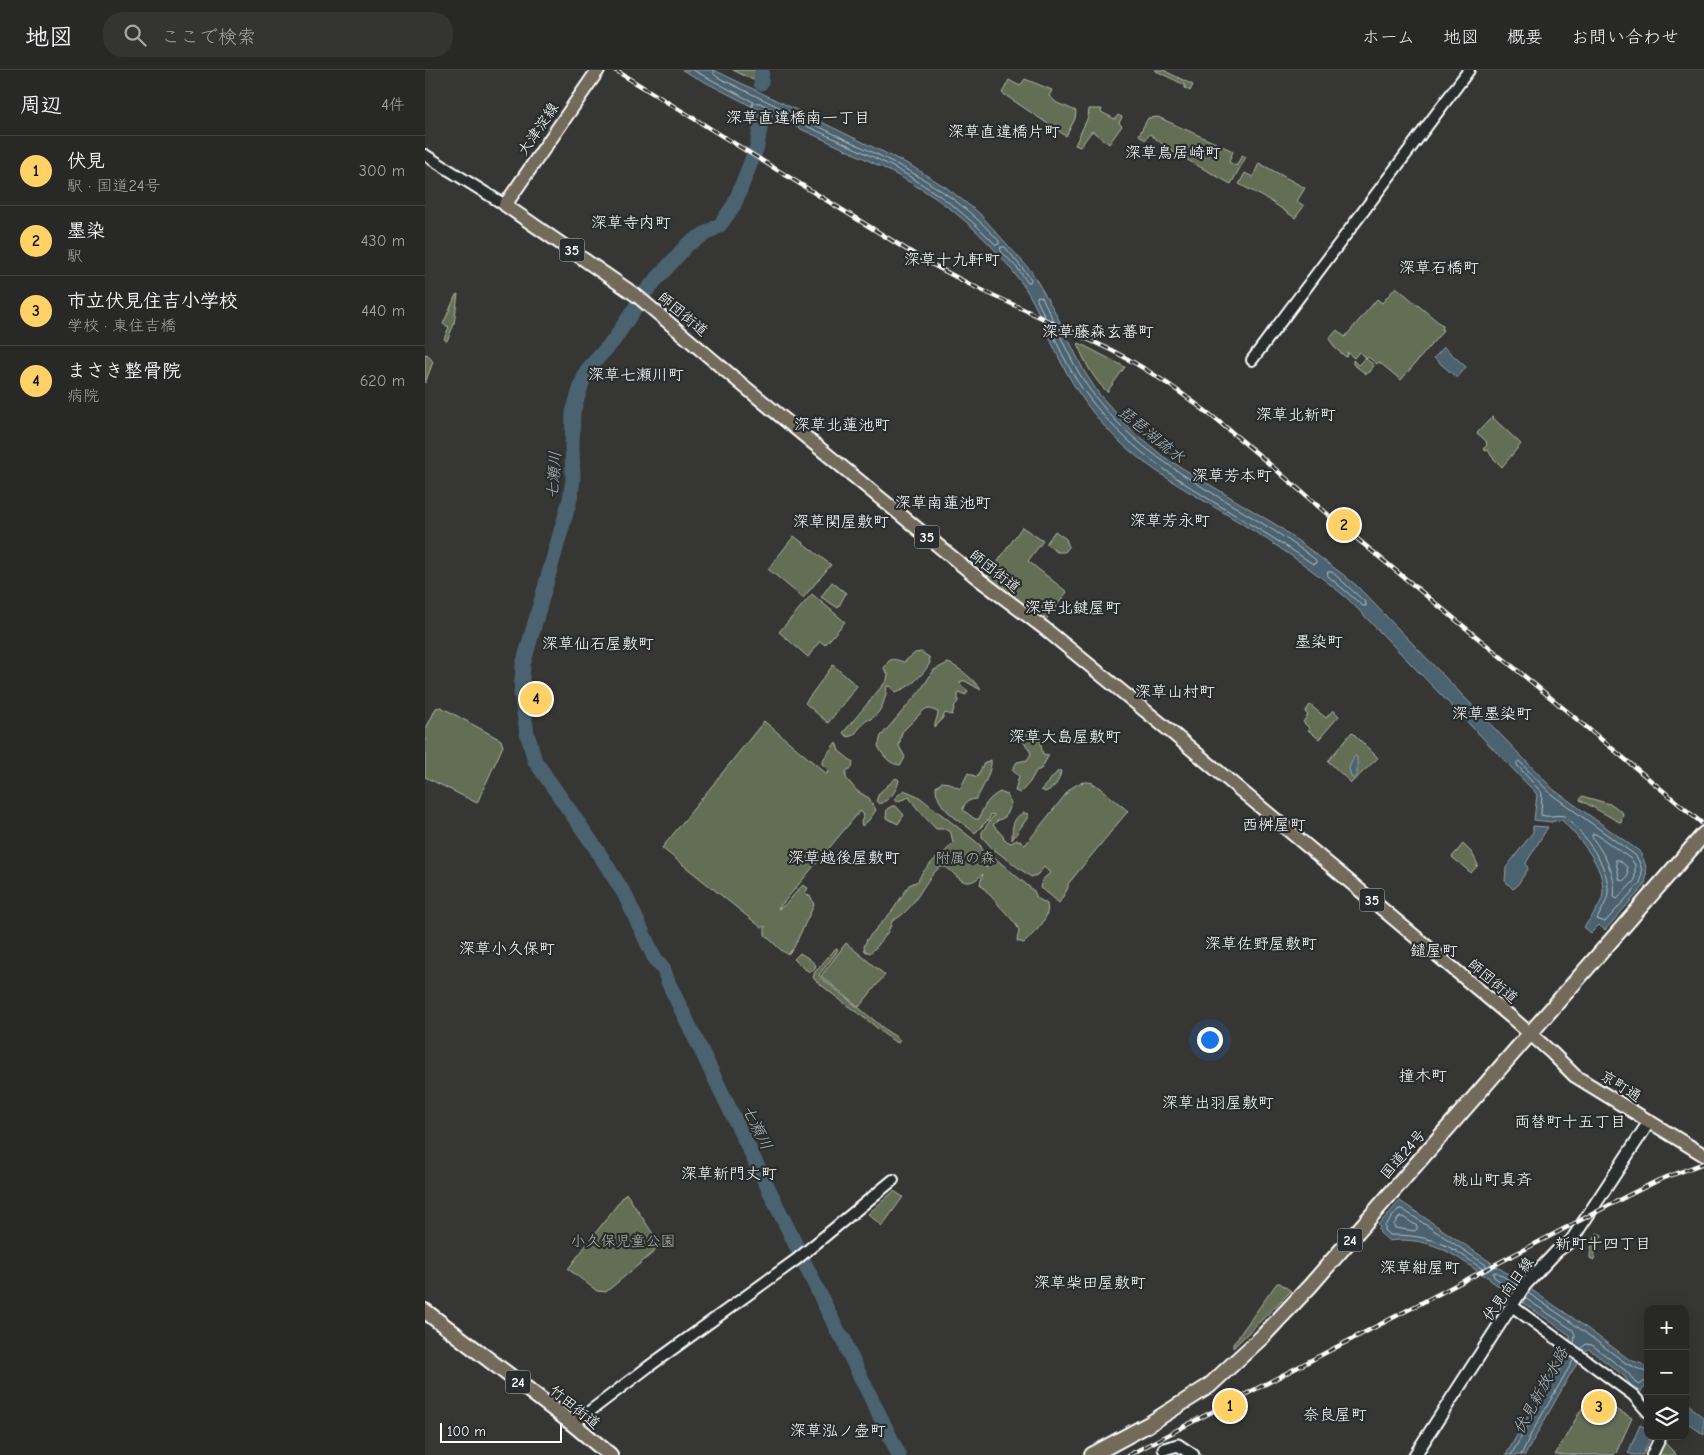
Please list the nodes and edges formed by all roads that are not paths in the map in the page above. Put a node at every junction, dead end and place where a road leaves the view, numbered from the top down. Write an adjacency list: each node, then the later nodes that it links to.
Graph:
1 (598, 70): 4 (main road, 大津淀線)
2 (1469, 70): 5 (street)
3 (425, 155): 4 (street, 師団街道)
4 (505, 205): 7 (main road, 師団街道 / 35)
5 (1252, 360)
6 (1704, 834): 7 (highway, 国道24号 / 24)
7 (1529, 1033): 8 (main road, 京町通 / 35); 18 (highway, 国道24号 / 24)
8 (1649, 1122): 9 (main road, 京町通 / 35); 11 (main road, 伏見向日線)
9 (1704, 1155)
10 (893, 1180): 14 (street)
11 (1514, 1303): 13 (street); 20 (main road, 伏見向日線)
12 (425, 1311): 14 (highway, 竹田街道 / 24)
13 (1644, 1407)
14 (573, 1424): 17 (highway, 竹田街道 / 24)
15 (1659, 1440): 21 (street)
16 (1164, 1449): 19 (main road)
17 (610, 1455)
18 (1092, 1455)
19 (1193, 1455)
20 (1415, 1455)
21 (1652, 1455)

